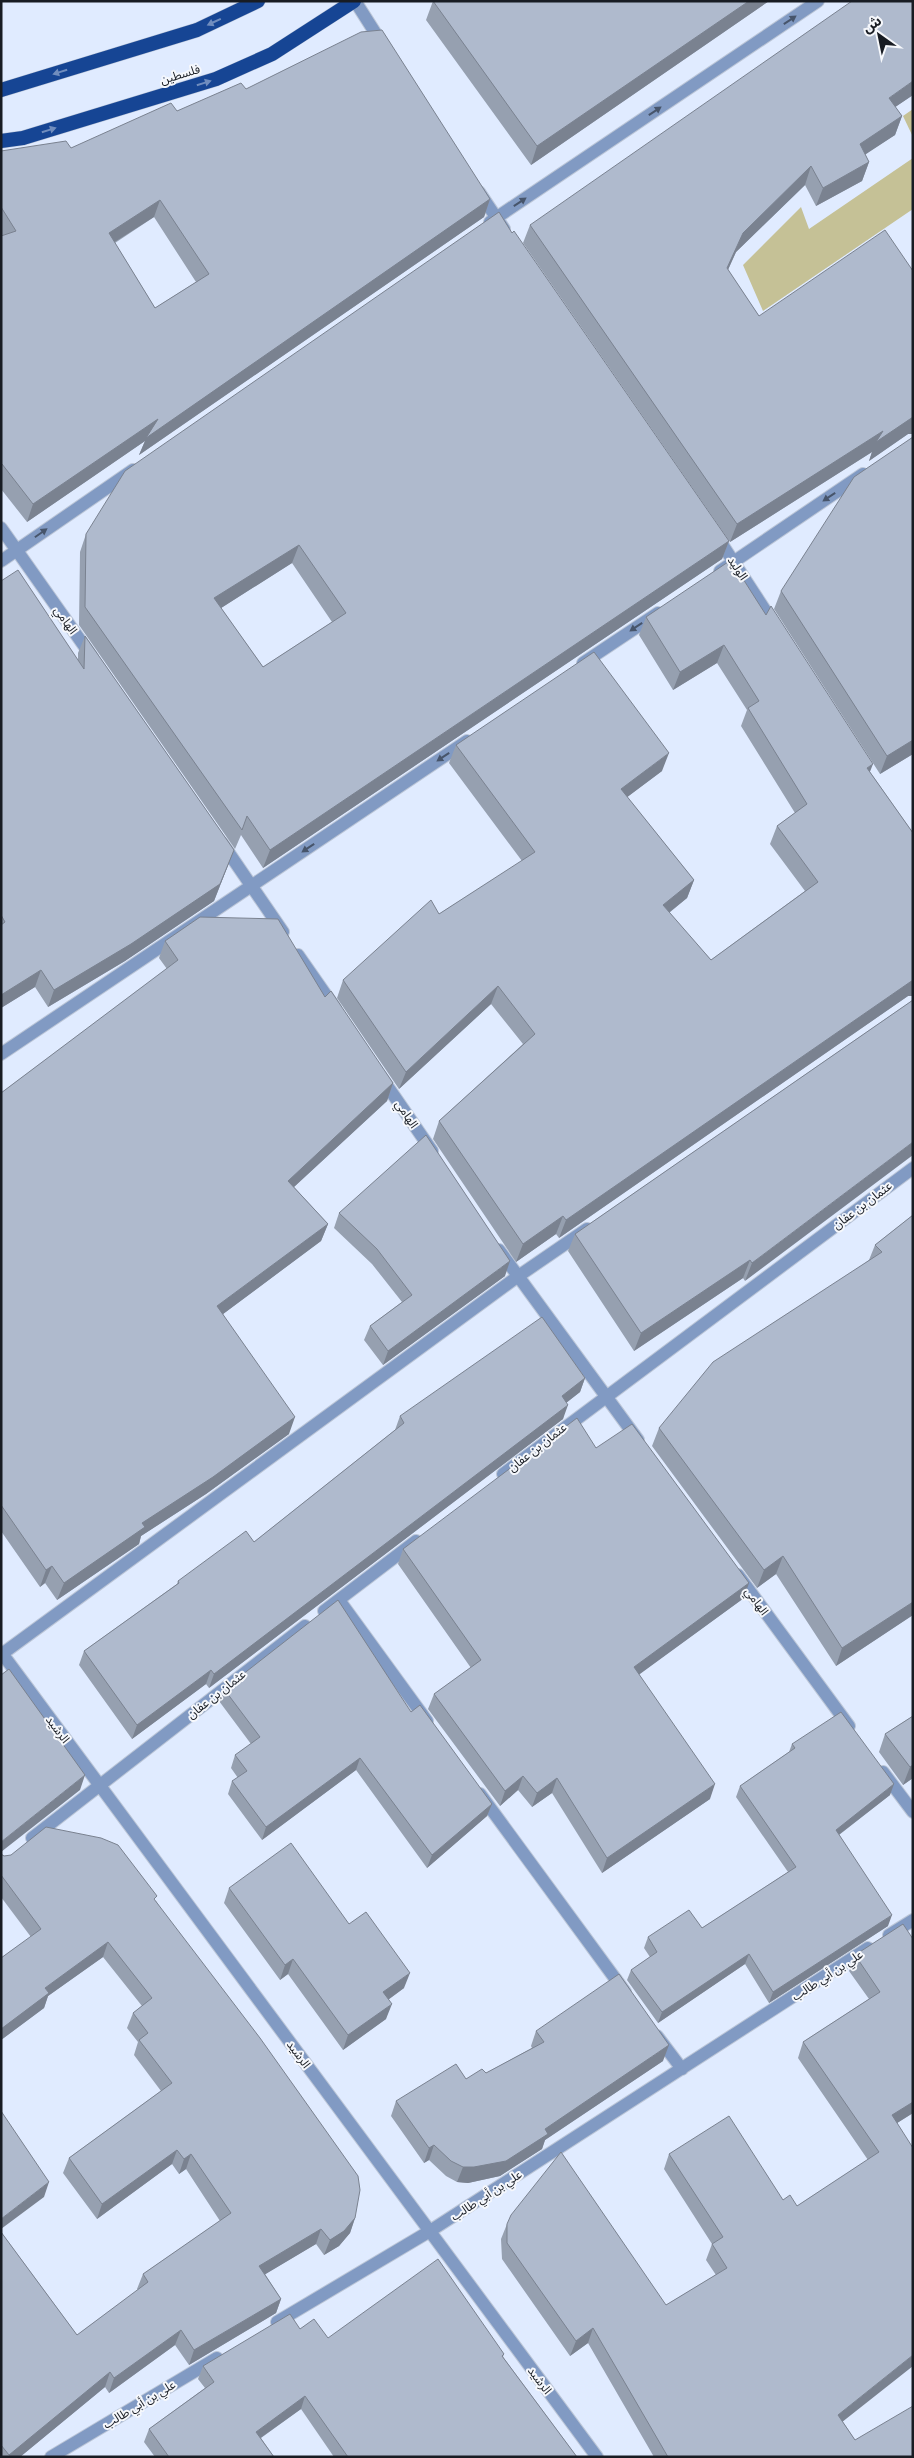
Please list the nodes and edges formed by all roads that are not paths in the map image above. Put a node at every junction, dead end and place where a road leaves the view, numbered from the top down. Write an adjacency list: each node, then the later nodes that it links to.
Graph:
1 (258, 1): 5 (highway, one-way to 5)
2 (354, 1): 4 (street); 6 (highway, فلسطين, one-way to 2)
3 (818, 1): 8 (street, one-way to 3)
4 (393, 60)
5 (1, 90)
6 (1, 141)
7 (474, 184): 8 (street)
8 (496, 218): 9 (street); 10 (street)
9 (480, 229)
10 (513, 242)
11 (147, 460): 15 (street, one-way to 11)
12 (872, 468): 17 (street, one-way to 17)
13 (706, 522): 17 (street, الوليد)
14 (1, 528): 15 (street, الهامي)
15 (17, 550): 16 (street); 21 (street, الهامي)
16 (1, 561)
17 (734, 562): 18 (street); 20 (street, الوليد)
18 (709, 578)
19 (668, 606): 22 (street, one-way to 22)
20 (781, 635)
21 (97, 665)
22 (570, 672)
23 (480, 732): 25 (street, one-way to 25)
24 (217, 837): 25 (street)
25 (252, 886): 26 (street); 27 (street)
26 (340, 1016)
27 (1, 1054)
28 (373, 1065): 29 (street, الهامي)
29 (440, 1163)
30 (913, 1168): 34 (street, عثمان بن عفان)
31 (599, 1220): 33 (street)
32 (490, 1236): 33 (street)
33 (517, 1277): 34 (street); 40 (street)
34 (606, 1395): 35 (street); 36 (street, عثمان بن عفان)
35 (647, 1451)
36 (496, 1479)
37 (425, 1534): 39 (street, عثمان بن عفان)
38 (730, 1564): 42 (street, الهامي)
39 (339, 1600): 41 (street); 45 (street, عثمان بن عفان)
40 (2, 1653): 45 (street, الرشيد)
41 (438, 1735)
42 (860, 1740)
43 (877, 1764): 46 (street)
44 (472, 1783): 49 (street)
45 (100, 1784): 47 (street, عثمان بن عفان); 52 (street, الرشيد)
46 (913, 1812)
47 (24, 1845)
48 (913, 1920): 51 (street, علي بن أبي طالب)
49 (635, 2006)
50 (647, 2022): 51 (street)
51 (682, 2069): 52 (street, علي بن أبي طالب)
52 (430, 2231): 53 (street, علي بن أبي طالب); 56 (street, الرشيد)
53 (270, 2326)
54 (228, 2352): 55 (street, علي بن أبي طالب)
55 (51, 2457)
56 (597, 2457)

